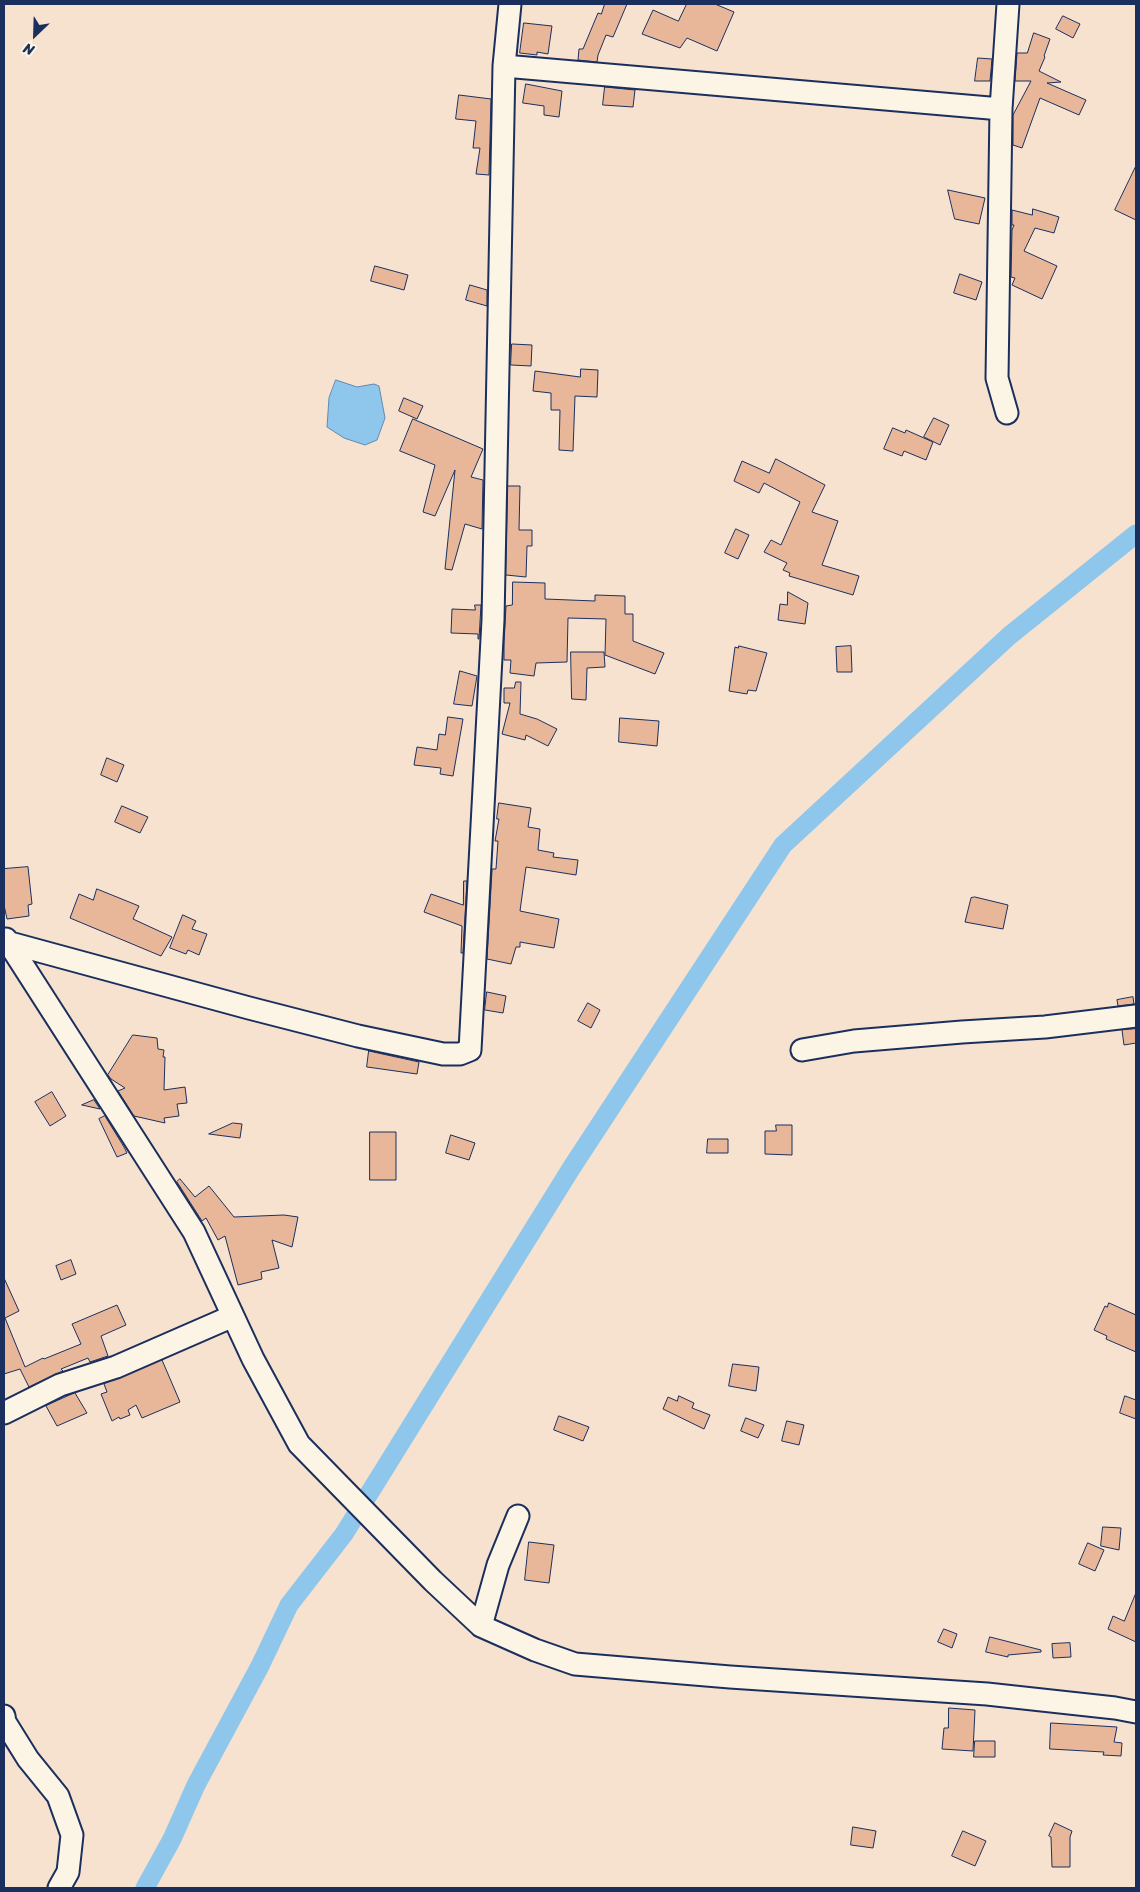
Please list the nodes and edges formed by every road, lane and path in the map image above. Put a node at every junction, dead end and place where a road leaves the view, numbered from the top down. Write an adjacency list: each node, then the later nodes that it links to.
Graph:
1 (510, 4): 3 (street)
2 (1008, 4): 4 (street)
3 (504, 66): 4 (street); 6 (street)
4 (1001, 110): 5 (street)
5 (1006, 413)
6 (7, 939): 9 (street)
7 (1136, 1016): 8 (street)
8 (802, 1050)
9 (233, 1316): 10 (street); 12 (street)
10 (4, 1413)
11 (518, 1516): 12 (street)
12 (481, 1626): 13 (street)
13 (1136, 1712)
14 (4, 1716): 15 (street)
15 (59, 1888)

